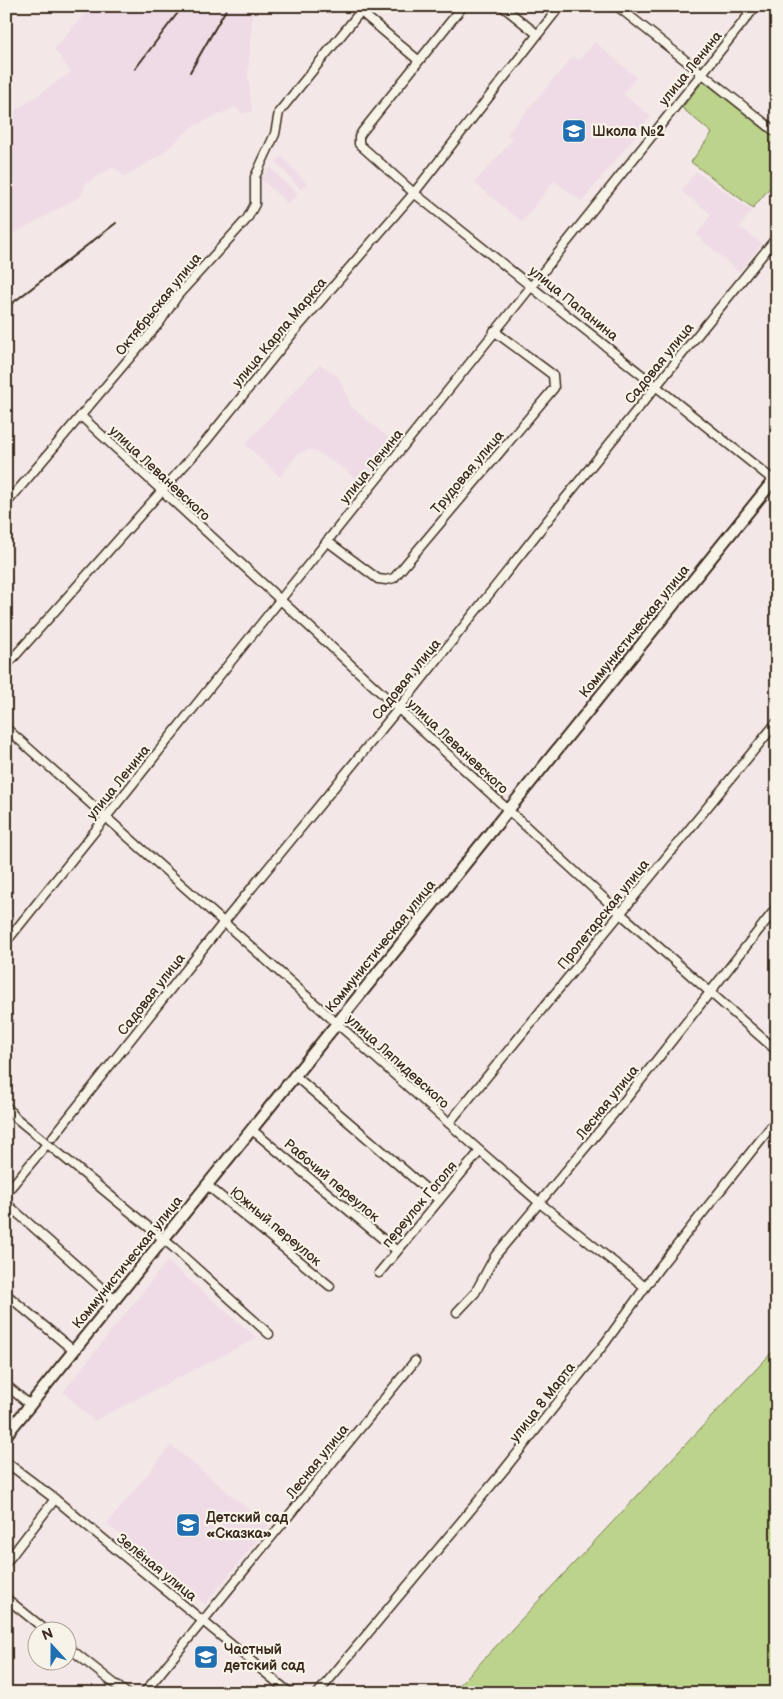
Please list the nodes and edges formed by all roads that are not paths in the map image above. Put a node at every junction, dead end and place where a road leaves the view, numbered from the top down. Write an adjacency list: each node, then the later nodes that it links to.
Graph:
1 (463, 6): 8 (street)
2 (502, 6): 7 (street)
3 (560, 6): 7 (street, улица Карла Маркса)
4 (617, 6): 9 (street)
5 (756, 6): 9 (street, улица Ленина)
6 (363, 9): 8 (street); 16 (street, Октябрьская улица)
7 (537, 34): 11 (street, улица Карла Маркса)
8 (418, 60): 11 (street, улица Папанина)
9 (703, 74): 10 (street); 13 (street, улица Ленина)
10 (777, 133)
11 (414, 193): 13 (street, улица Папанина); 18 (street, улица Карла Маркса)
12 (777, 237): 15 (street, Садовая улица)
13 (531, 285): 14 (street, улица Ленина); 15 (street, улица Папанина)
14 (494, 331): 20 (street, улица Ленина); 20 (street, Трудовая улица)
15 (657, 386): 17 (street, улица Папанина); 23 (street, Садовая улица)
16 (82, 417): 18 (street, улица Леваневского); 19 (street, Октябрьская улица)
17 (776, 480): 26 (street, Коммунистическая улица)
18 (161, 491): 21 (street, улица Леваневского); 22 (street, улица Карла Маркса)
19 (6, 504)
20 (327, 541): 21 (street, улица Ленина)
21 (280, 600): 23 (street, улица Леваневского); 27 (street, улица Ленина)
22 (6, 666)
23 (399, 708): 26 (street, улица Леваневского); 30 (street, Садовая улица)
24 (777, 722): 29 (street, Пролетарская улица)
25 (6, 728): 27 (street, улица Ляпидевского)
26 (508, 809): 29 (street, улица Леваневского); 33 (street, Коммунистическая улица)
27 (106, 817): 30 (street, улица Ляпидевского); 31 (street, улица Ленина)
28 (777, 907): 32 (street, Лесная улица)
29 (620, 913): 32 (street, улица Леваневского); 38 (street, Пролетарская улица)
30 (224, 922): 33 (street, улица Ляпидевского); 40 (street, Садовая улица)
31 (6, 942)
32 (708, 992): 34 (street, улица Леваневского); 47 (street, Лесная улица)
33 (336, 1023): 35 (street, Коммунистическая улица); 38 (street, улица Ляпидевского)
34 (777, 1051)
35 (294, 1075): 39 (street, Коммунистическая улица); 45 (street)
36 (6, 1106): 41 (street)
37 (777, 1119): 52 (street, улица 8 Марта)
38 (449, 1123): 42 (street, улица Ляпидевского)
39 (251, 1129): 43 (street, Коммунистическая улица); 49 (street, Рабочий переулок)
40 (53, 1137)
41 (47, 1144): 44 (street); 48 (street)
42 (480, 1151): 45 (street, переулок Гоголя); 47 (street, улица Ляпидевского)
43 (207, 1185): 48 (street, Коммунистическая улица); 51 (street, Южный переулок)
44 (6, 1193)
45 (439, 1200): 49 (street, переулок Гоголя)
46 (6, 1203): 54 (street)
47 (541, 1204): 52 (street, улица Ляпидевского); 55 (street, Лесная улица)
48 (162, 1240): 54 (street, Коммунистическая улица); 56 (street)
49 (396, 1250): 50 (street, переулок Гоголя)
50 (379, 1273)
51 (330, 1286)
52 (645, 1287): 72 (street, улица 8 Марта)
53 (6, 1294): 57 (street)
54 (115, 1300): 57 (street, Коммунистическая улица)
55 (457, 1312)
56 (269, 1334)
57 (74, 1351): 60 (street, Коммунистическая улица)
58 (415, 1361): 66 (street, Лесная улица)
59 (6, 1385): 60 (street)
60 (30, 1405): 61 (street, Коммунистическая улица)
61 (6, 1435)
62 (6, 1462): 63 (street, Зелёная улица)
63 (55, 1500): 64 (street); 66 (street, Зелёная улица)
64 (6, 1563)
65 (6, 1598): 67 (street)
66 (203, 1621): 70 (street, Лесная улица); 71 (street, Зелёная улица)
67 (36, 1622)
68 (78, 1655): 69 (street)
69 (126, 1693)
70 (144, 1693)
71 (290, 1693)
72 (318, 1693)

